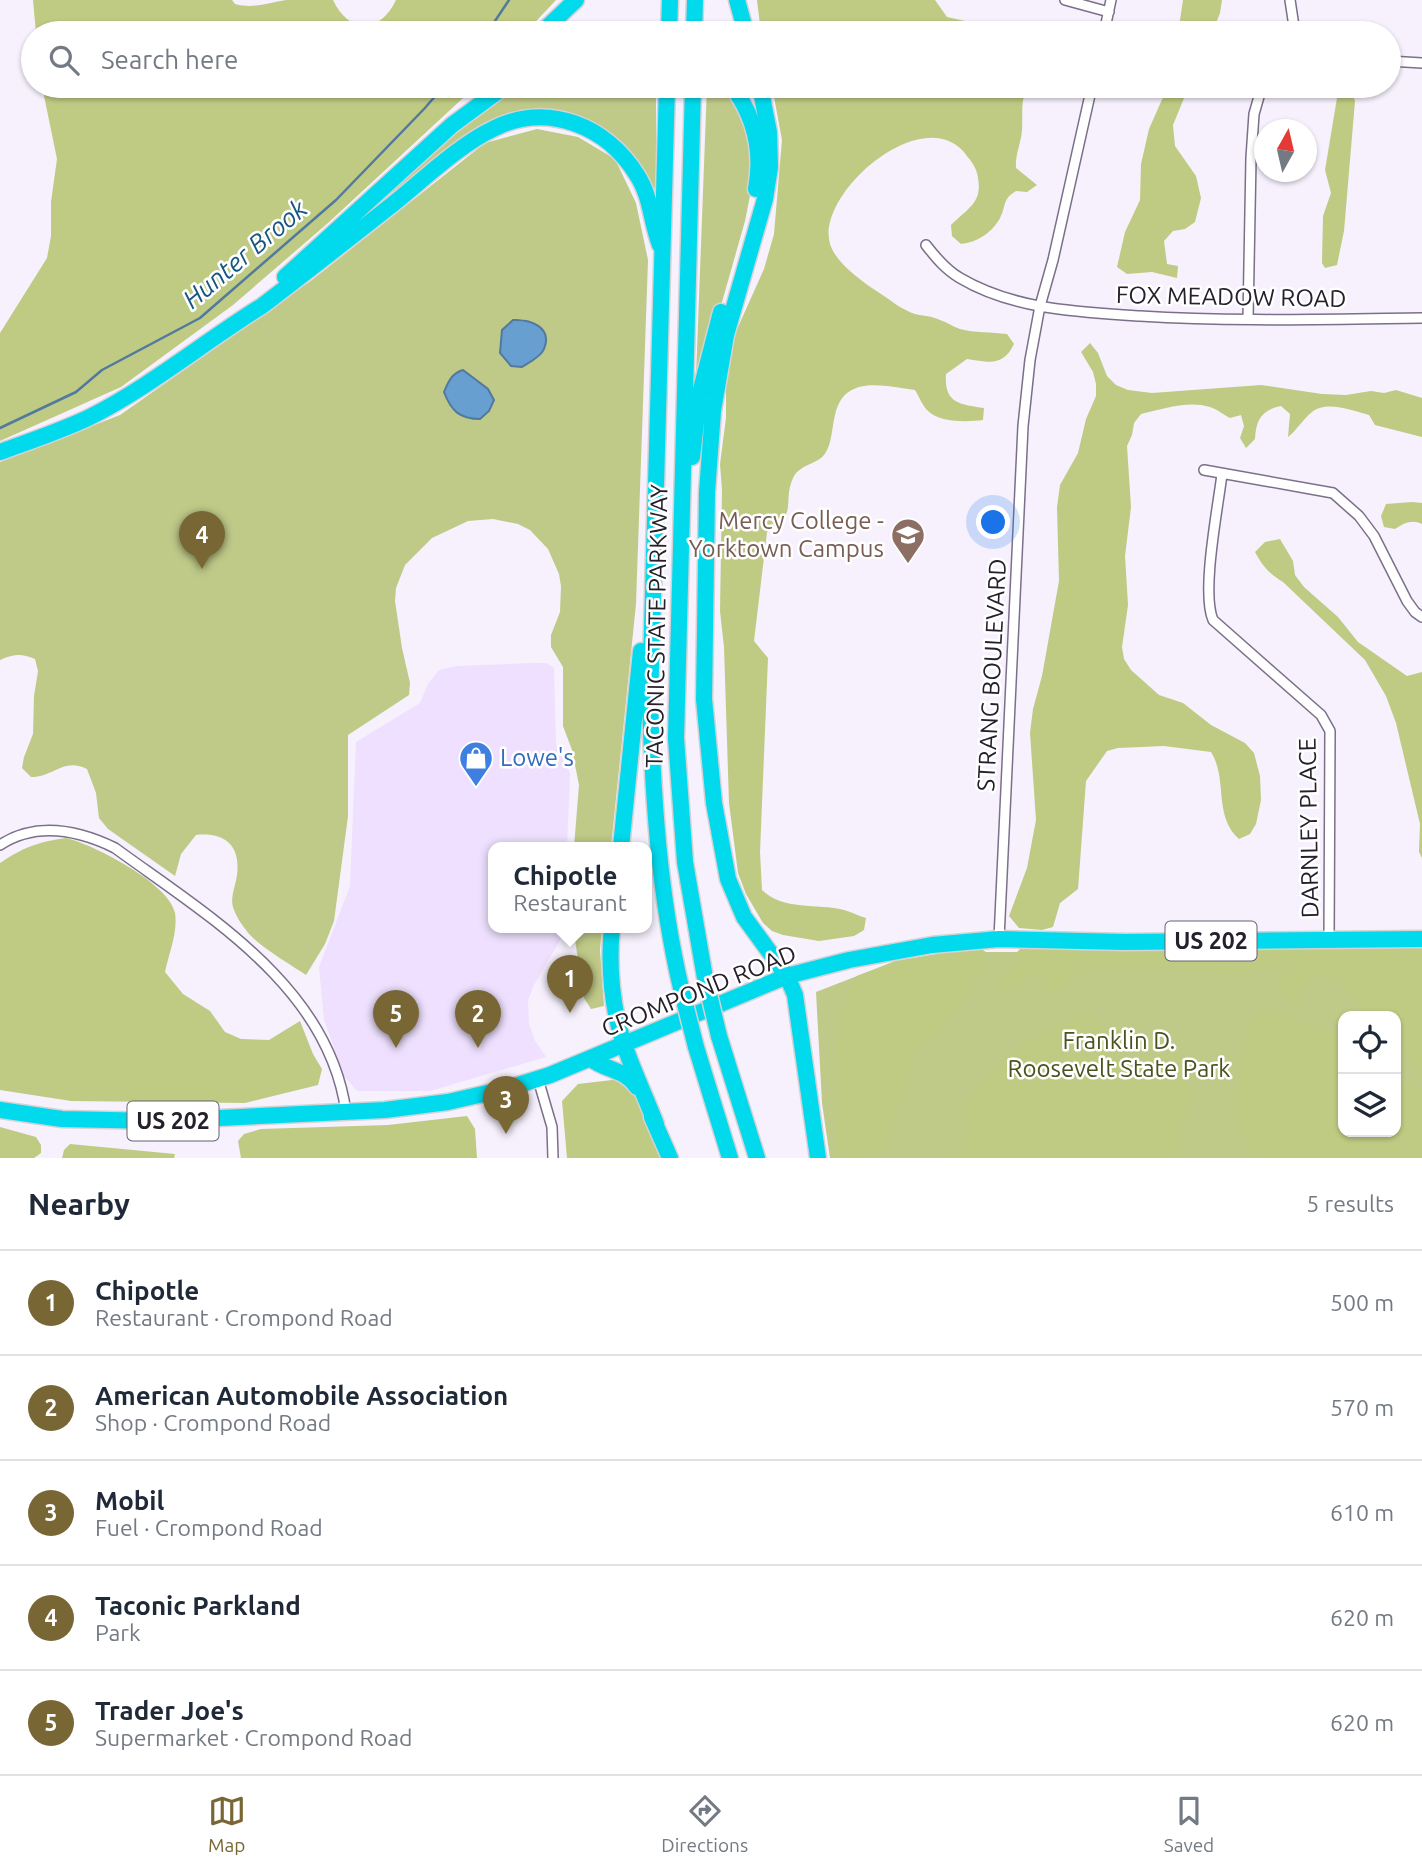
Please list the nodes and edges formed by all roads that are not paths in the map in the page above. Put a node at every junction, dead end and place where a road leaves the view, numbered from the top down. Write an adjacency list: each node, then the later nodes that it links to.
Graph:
1 (576, 0): 8 (highway)
2 (695, 0): 9 (highway)
3 (737, 0): 10 (highway)
4 (1065, 0): 7 (street)
5 (1111, 0): 7 (street)
6 (1290, 0): 12 (street)
7 (1109, 12): 11 (street)
8 (554, 21)
9 (694, 21)
10 (743, 21)
11 (1107, 21)
12 (1293, 21)
13 (1401, 62): 14 (street)
14 (1422, 63)
15 (474, 98): 23 (highway)
16 (489, 98): 23 (highway)
17 (667, 98): 25 (highway, TACONIC STATE PARKWAY)
18 (693, 98): 33 (highway, TACONIC STATE PARKWAY)
19 (740, 98): 33 (highway)
20 (762, 98): 42 (highway)
21 (1089, 98): 26 (street, STRANG BOULEVARD)
22 (1259, 98): 28 (street)
23 (386, 183): 29 (highway)
24 (926, 246): 26 (street, FOX MEADOW ROAD)
25 (663, 254): 29 (highway); 34 (highway, TACONIC STATE PARKWAY)
26 (1040, 306): 28 (street, FOX MEADOW ROAD); 39 (street, STRANG BOULEVARD)
27 (1422, 318): 28 (street, FOX MEADOW ROAD)
28 (1248, 319)
29 (234, 322): 30 (highway)
30 (0, 452)
31 (1204, 470): 32 (street)
32 (1222, 474): 35 (street); 41 (street, DARNLEY PLACE)
33 (679, 539): 52 (highway, TACONIC STATE PARKWAY, bridge)
34 (653, 574): 36 (highway); 51 (highway, TACONIC STATE PARKWAY, bridge)
35 (1422, 617)
36 (622, 842)
37 (0, 845): 47 (street)
38 (612, 933): 43 (highway)
39 (999, 939): 41 (highway, CROMPOND ROAD / US 202); 42 (highway, CROMPOND ROAD / US 202)
40 (1422, 939): 41 (highway, CROMPOND ROAD / US 202)
41 (1329, 940)
42 (787, 976): 43 (highway, CROMPOND ROAD / US 202); 53 (highway)
43 (624, 1046): 44 (highway, CROMPOND ROAD / US 202); 48 (highway)
44 (591, 1059): 45 (highway, CROMPOND ROAD / US 202); 48 (highway)
45 (538, 1079): 47 (highway, CROMPOND ROAD / US 202); 49 (street)
46 (0, 1110): 47 (highway, CROMPOND ROAD / US 202)
47 (346, 1112)
48 (656, 1124): 50 (highway)
49 (553, 1158)
50 (670, 1158)
51 (730, 1158)
52 (757, 1158)
53 (818, 1158)

